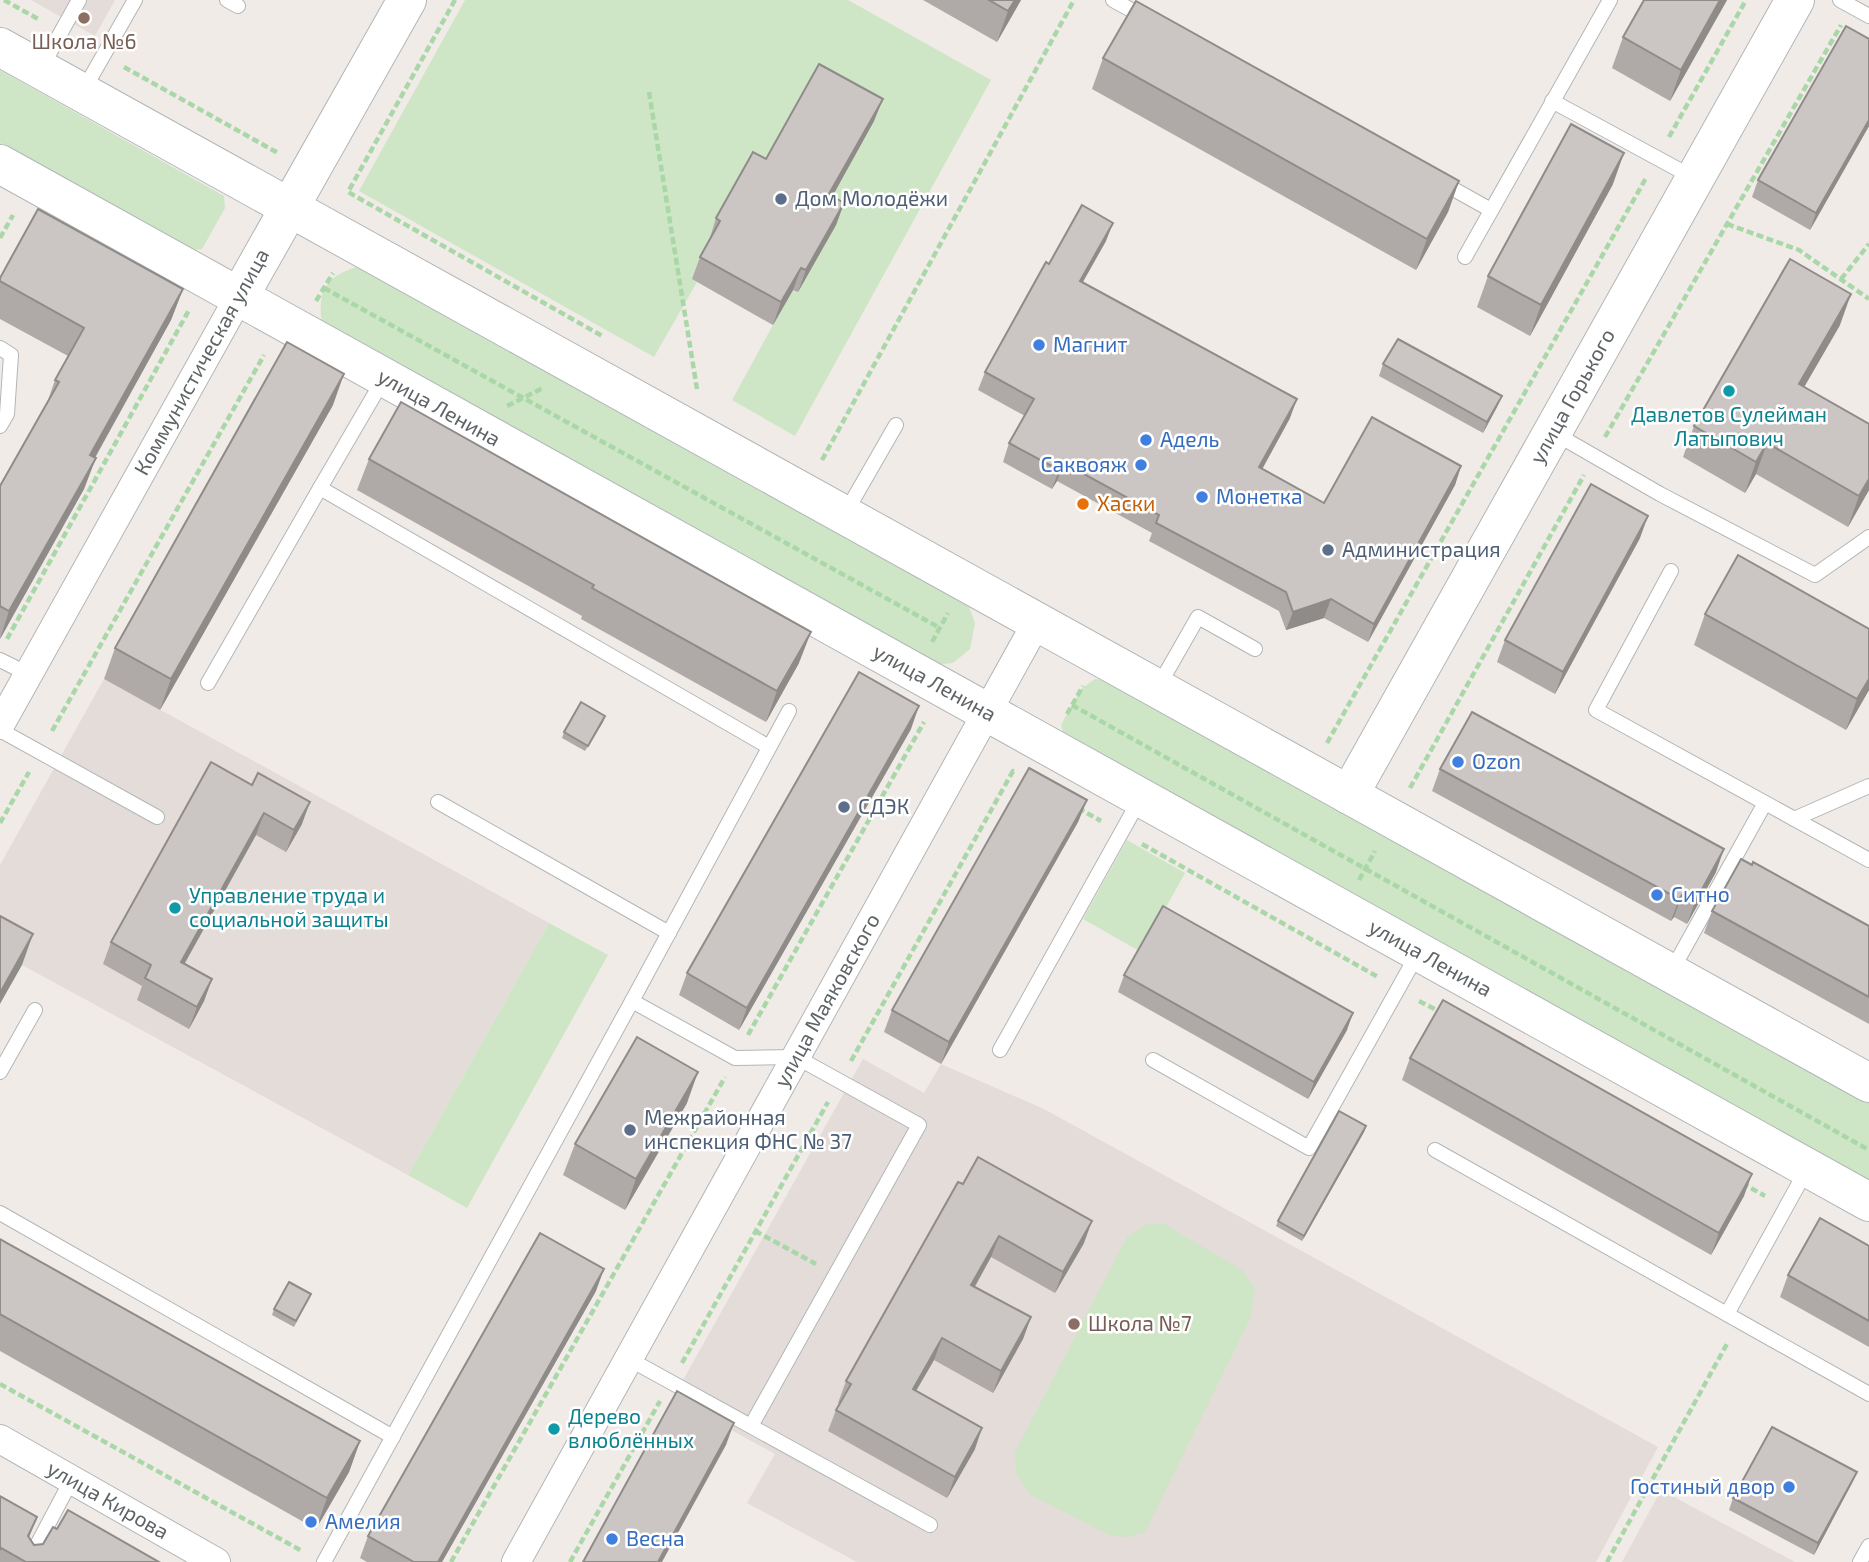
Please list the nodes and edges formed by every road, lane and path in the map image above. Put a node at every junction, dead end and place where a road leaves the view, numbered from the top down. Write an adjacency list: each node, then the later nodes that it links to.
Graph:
1 (4, 0): 14 (path)
2 (79, 0): 14 (lane)
3 (135, 0): 16 (lane)
4 (407, 0): 23 (main road, Коммунистическая улица)
5 (456, 0): 26 (path)
6 (1074, 0): 56 (path)
7 (1113, 0): 13 (lane)
8 (1610, 0): 20 (lane)
9 (1745, 0): 21 (path)
10 (1795, 0): 25 (main road, улица Горького)
11 (1840, 0): 12 (lane)
12 (1869, 16)
13 (1162, 27)
14 (61, 32): 17 (lane)
15 (0, 47): 17 (main road)
16 (103, 55): 19 (lane); 23 (path)
17 (40, 69): 19 (main road)
18 (649, 92): 48 (path)
19 (82, 93): 27 (main road)
20 (1552, 101): 21 (lane); 29 (lane)
21 (1657, 158): 25 (lane); 80 (path)
22 (0, 164): 38 (main road, улица Ленина)
23 (309, 170): 26 (path); 27 (main road, Коммунистическая улица)
24 (1430, 177): 29 (lane)
25 (1695, 179): 54 (main road, улица Горького)
26 (348, 192): 28 (path)
27 (289, 207): 33 (main road); 38 (main road, Коммунистическая улица)
28 (376, 208): 33 (path); 42 (path)
29 (1491, 210): 35 (lane)
30 (13, 215): 32 (path)
31 (1727, 224): 36 (path)
32 (0, 238)
33 (353, 243): 37 (path); 45 (main road)
34 (1869, 244): 36 (path)
35 (1465, 257)
36 (1841, 279): 39 (path)
37 (324, 288): 41 (path); 50 (path)
38 (239, 297): 41 (main road, улица Ленина); 70 (street, Коммунистическая улица)
39 (1869, 299)
40 (187, 312): 65 (path)
41 (299, 330): 46 (main road, улица Ленина)
42 (609, 340)
43 (0, 348): 53 (lane)
44 (264, 355): 81 (path)
45 (580, 368): 50 (path); 59 (main road)
46 (384, 378): 51 (main road, улица Ленина); 58 (lane)
47 (686, 383): 48 (path)
48 (697, 389): 49 (path)
49 (708, 396)
50 (524, 398): 51 (path); 64 (path)
51 (470, 425): 69 (main road, улица Ленина)
52 (895, 425): 59 (lane)
53 (0, 426)
54 (1553, 432): 60 (lane); 83 (main road, улица Горького)
55 (811, 454): 56 (path)
56 (822, 460): 57 (path)
57 (834, 467)
58 (320, 488): 71 (lane); 78 (lane)
59 (844, 515): 62 (main road)
60 (1869, 537)
61 (1671, 571): 86 (lane)
62 (965, 582): 63 (main road); 64 (path)
63 (1037, 622): 67 (main road); 75 (street, улица Маяковского)
64 (940, 628): 69 (path)
65 (7, 640)
66 (1255, 649): 72 (lane)
67 (1101, 657): 72 (main road); 73 (path)
68 (0, 660): 70 (lane)
69 (915, 672): 75 (main road, улица Ленина)
70 (28, 674): 77 (street, Коммунистическая улица)
71 (208, 683)
72 (1157, 688): 83 (main road)
73 (1072, 705): 79 (path); 108 (path)
74 (789, 711): 78 (lane)
75 (987, 712): 79 (main road, улица Ленина); 101 (street, улица Маяковского)
76 (924, 722): 102 (path)
77 (0, 728): 81 (lane)
78 (769, 747): 93 (lane)
79 (1049, 747): 84 (main road, улица Ленина); 105 (path)
80 (1323, 750)
81 (40, 752): 88 (lane); 90 (path)
82 (1869, 786): 89 (lane)
83 (1349, 795): 95 (main road)
84 (1140, 797): 91 (lane); 94 (main road, улица Ленина)
85 (438, 802): 93 (lane)
86 (1765, 803): 89 (lane); 95 (lane)
87 (1075, 807): 91 (path)
88 (156, 817)
89 (1794, 819): 92 (lane)
90 (0, 823)
91 (1121, 832): 96 (path); 100 (lane)
92 (1869, 860)
93 (668, 933): 97 (lane)
94 (1419, 952): 96 (lane); 109 (main road, улица Ленина)
95 (1670, 973): 106 (main road)
96 (1398, 988): 99 (path); 103 (lane)
97 (632, 1001): 102 (lane); 122 (lane)
98 (35, 1010): 104 (lane)
99 (1446, 1016)
100 (1000, 1050)
101 (796, 1057): 102 (lane); 105 (lane); 117 (street, улица Маяковского)
102 (735, 1058): 131 (path)
103 (1153, 1060)
104 (0, 1072)
105 (839, 1081): 114 (path); 115 (lane)
106 (1869, 1083)
107 (1435, 1150): 116 (lane)
108 (1869, 1150)
109 (1808, 1168): 111 (main road, улица Ленина); 112 (lane)
110 (1737, 1180): 112 (path)
111 (1869, 1202)
112 (1786, 1208): 116 (lane)
113 (0, 1213): 122 (lane)
114 (755, 1231): 115 (path); 118 (path)
115 (835, 1275): 121 (lane)
116 (1733, 1318): 120 (lane); 134 (path)
117 (629, 1359): 118 (lane); 132 (street, улица Маяковского)
118 (671, 1382): 121 (lane); 133 (path)
119 (0, 1384): 127 (path)
120 (1869, 1394)
121 (751, 1426): 125 (lane)
122 (393, 1437): 130 (lane)
123 (0, 1439): 124 (street, улица Кирова)
124 (72, 1479): 128 (lane); 129 (street, улица Кирова)
125 (930, 1525)
126 (1869, 1546): 135 (lane)
127 (310, 1555)
128 (28, 1562)
129 (216, 1562)
130 (324, 1562)
131 (451, 1562)
132 (516, 1562)
133 (570, 1562)
134 (1607, 1562)
135 (1860, 1562)

